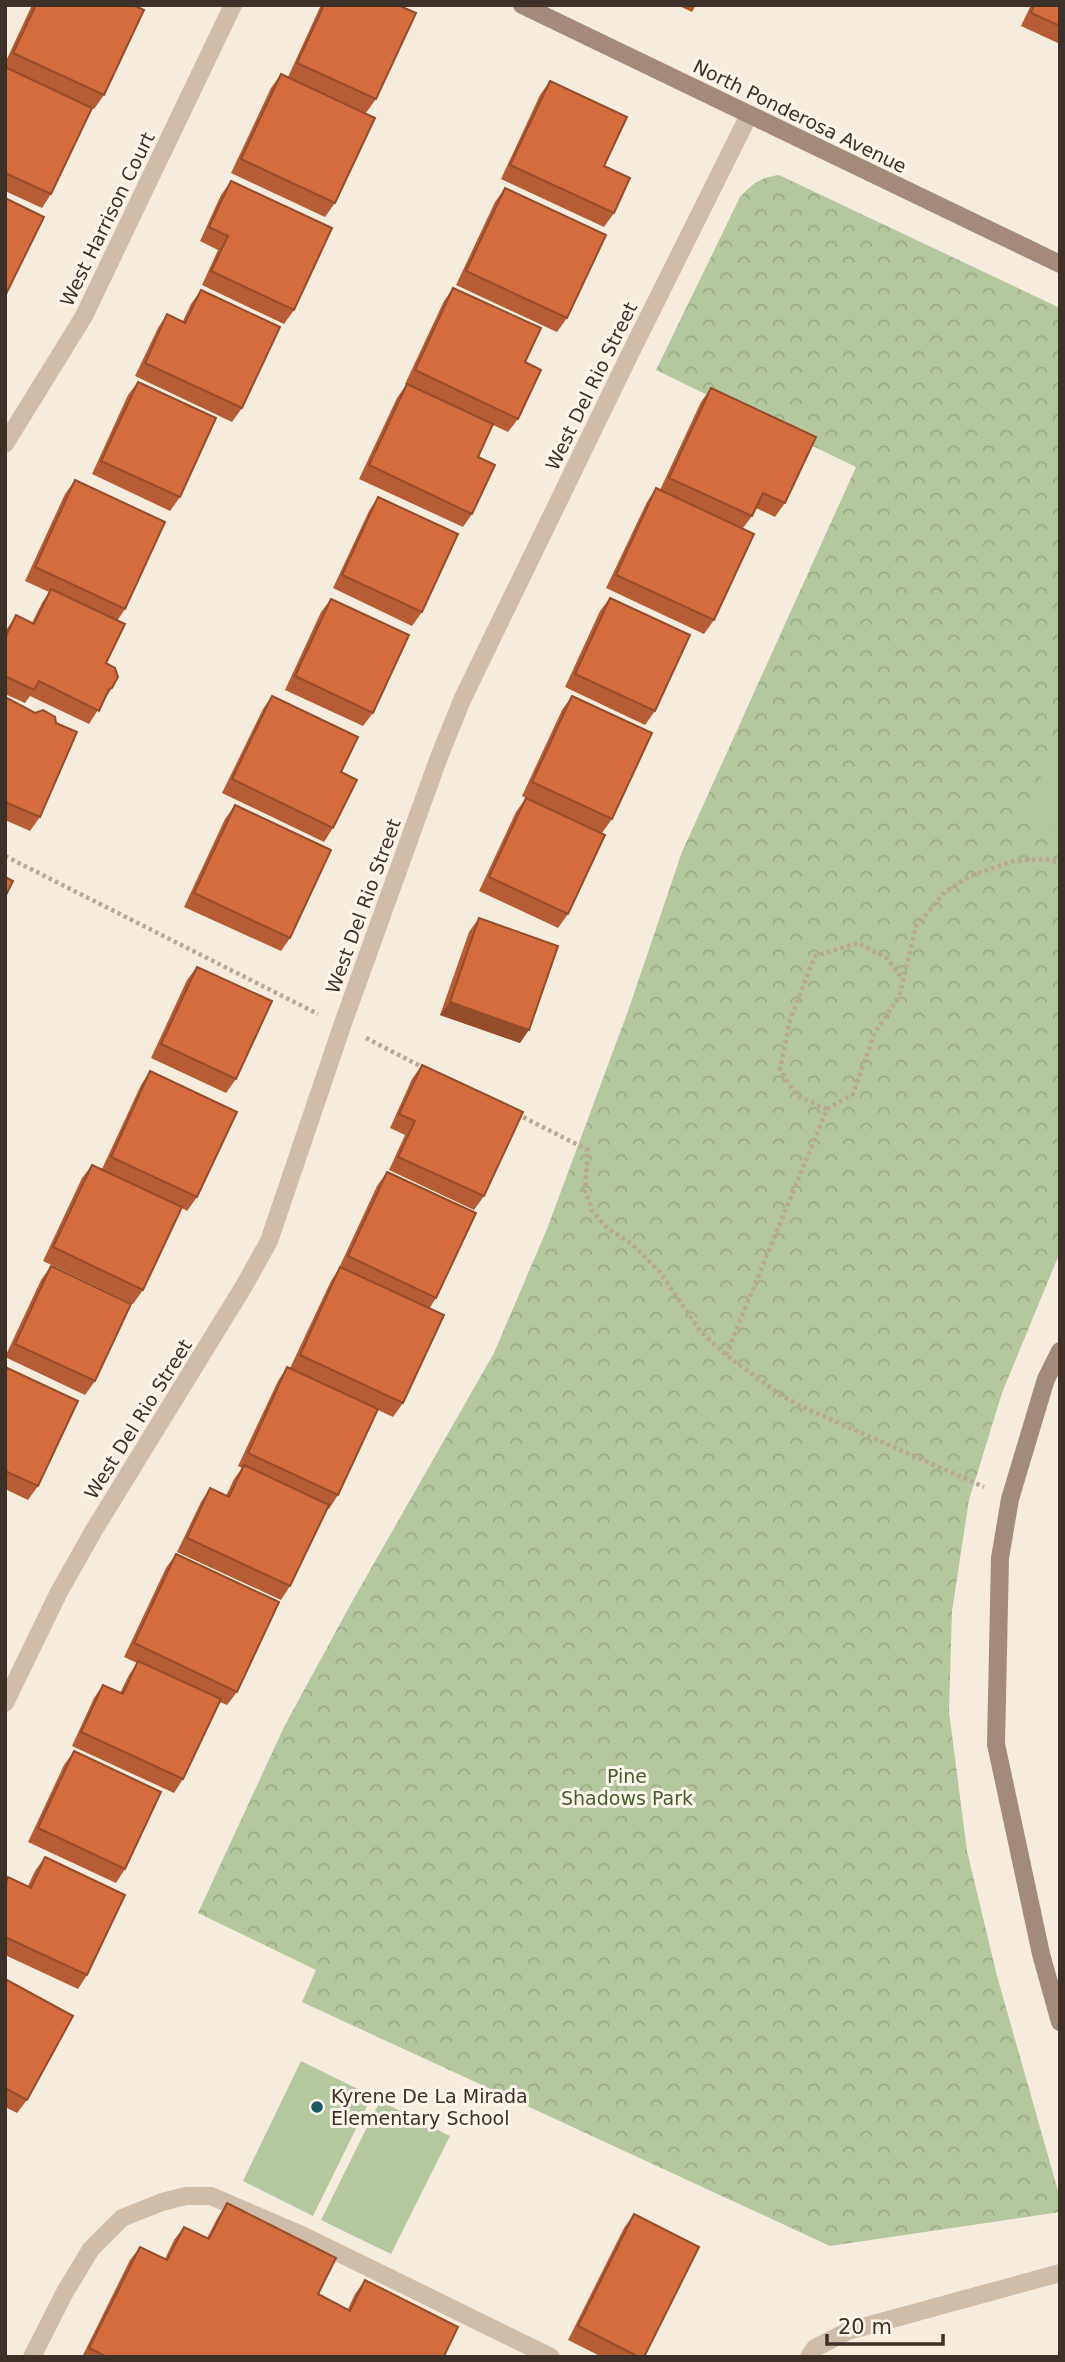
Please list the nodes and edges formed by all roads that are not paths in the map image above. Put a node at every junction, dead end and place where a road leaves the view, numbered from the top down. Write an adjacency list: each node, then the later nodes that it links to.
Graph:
1 (233, 5): 5 (street, West Harrison Court)
2 (522, 5): 3 (street, North Ponderosa Avenue)
3 (749, 115): 4 (street, North Ponderosa Avenue); 7 (street, West Del Rio Street)
4 (1060, 264)
5 (5, 444)
6 (1060, 1351): 8 (street)
7 (5, 1703)
8 (1060, 2022)
9 (1060, 2273): 12 (street)
10 (32, 2357): 11 (street)
11 (551, 2357)
12 (809, 2357)

